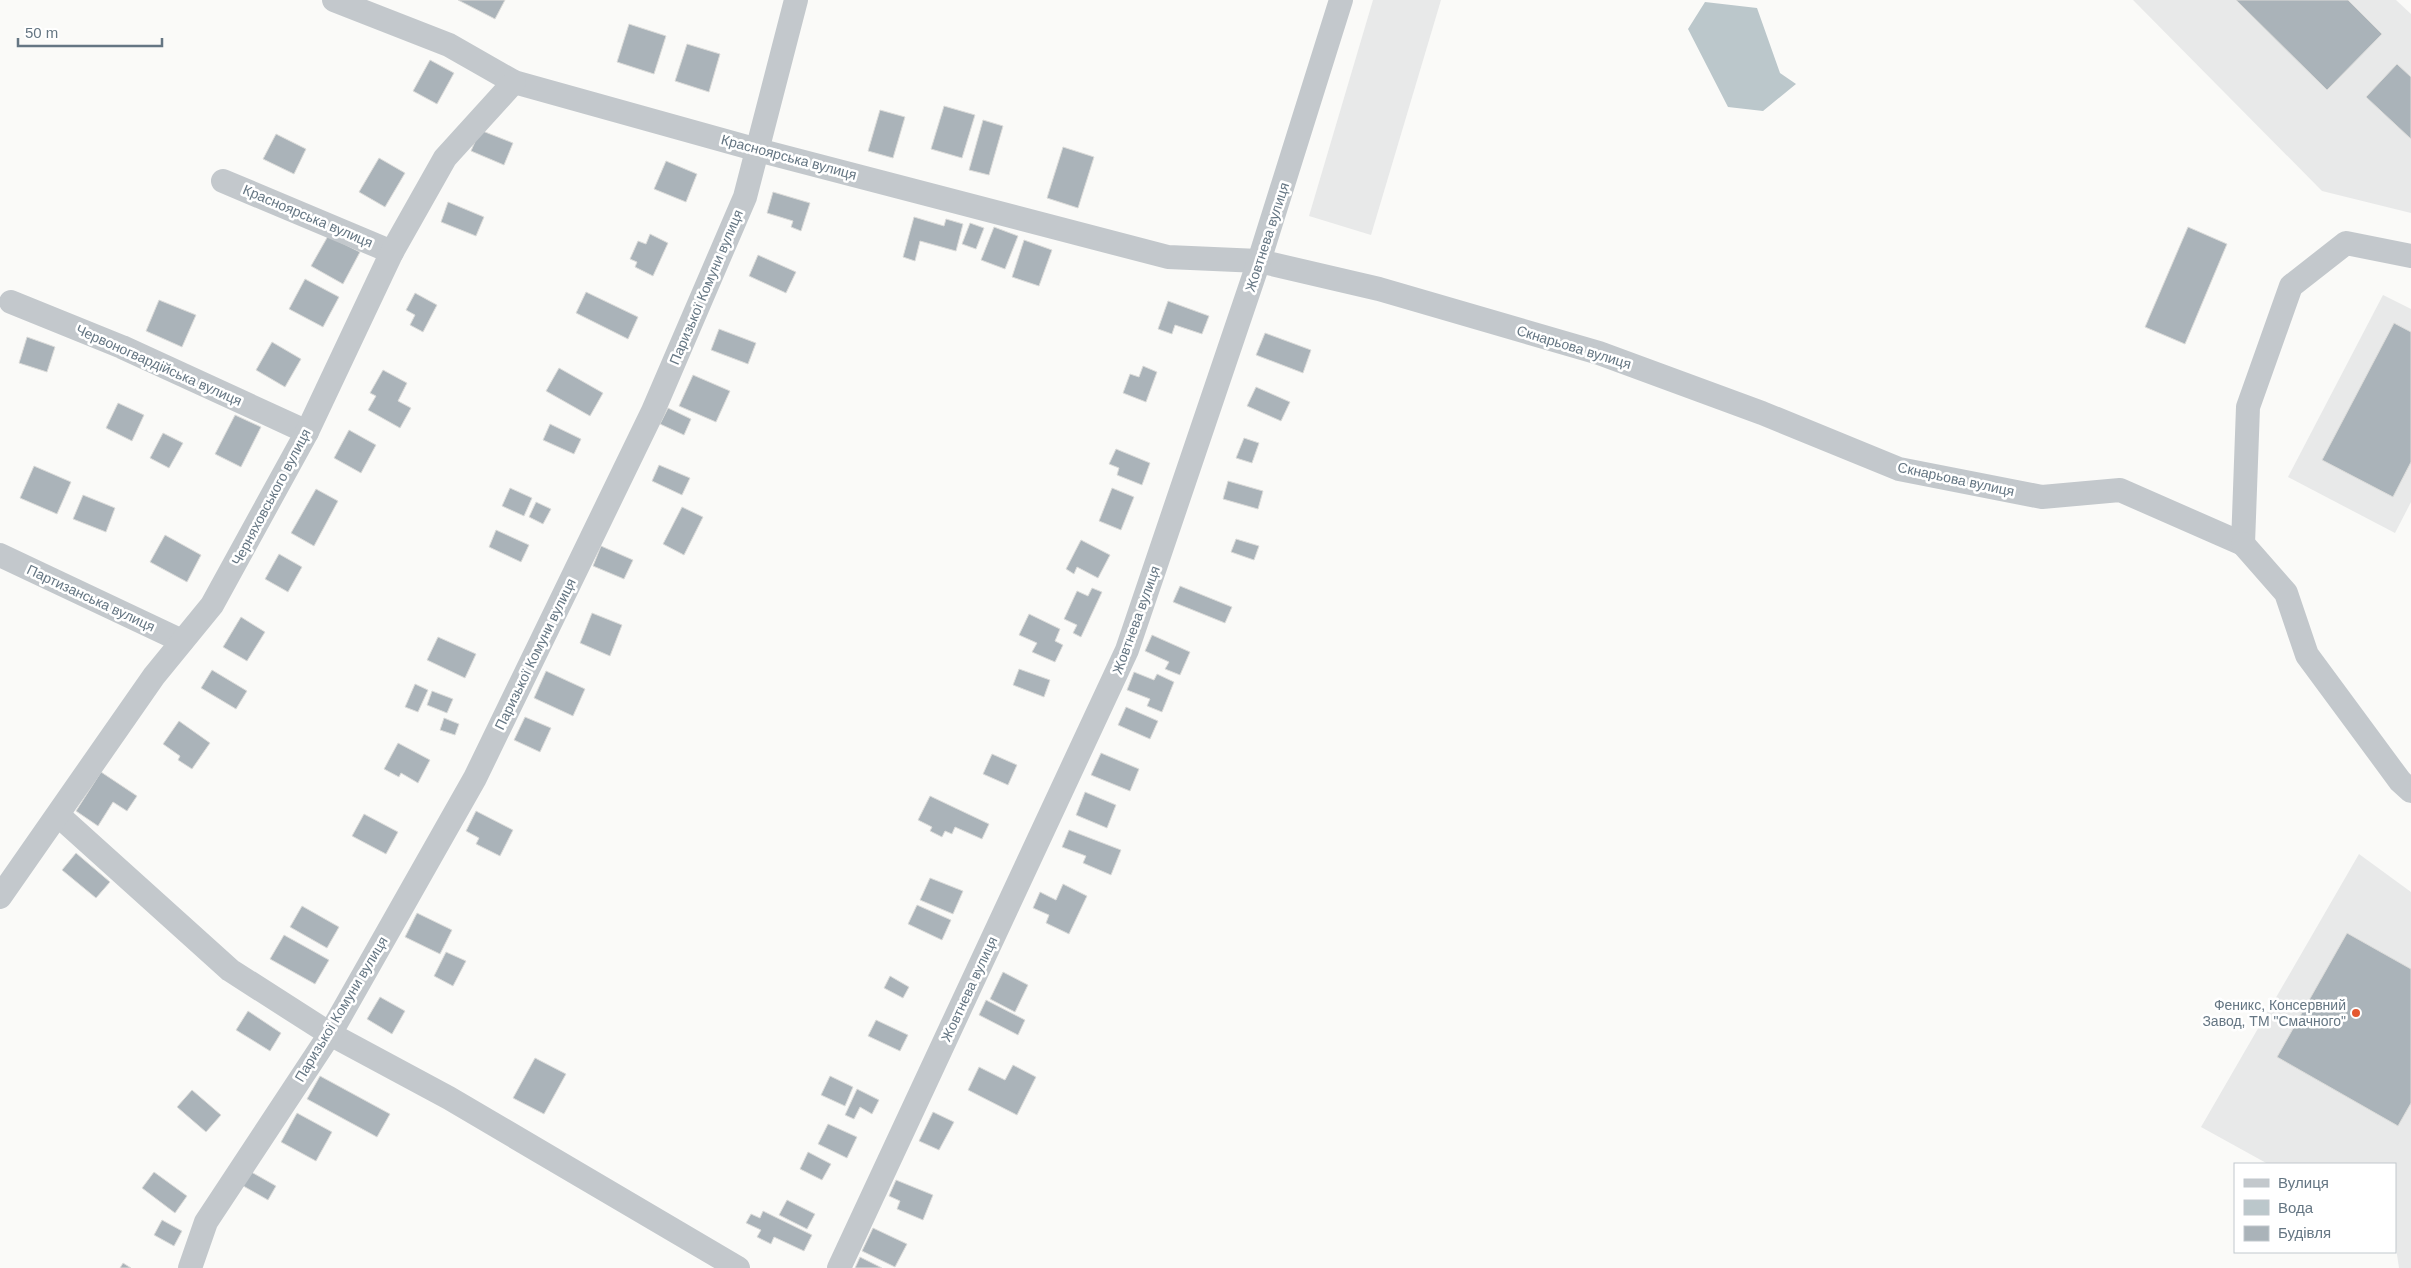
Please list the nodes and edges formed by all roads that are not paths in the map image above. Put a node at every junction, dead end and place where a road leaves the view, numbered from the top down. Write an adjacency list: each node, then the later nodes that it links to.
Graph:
1 (334, 0): 4 (street, Красноярська вулиця)
2 (796, 0): 5 (street, Паризької Комуни вулиця)
3 (1341, 0): 9 (street, Жовтнева вулиця)
4 (514, 82): 5 (street, Красноярська вулиця); 7 (street, Черняховського вулиця)
5 (758, 150): 9 (street, Красноярська вулиця); 18 (street, Паризької Комуни вулиця)
6 (223, 181): 7 (street, Красноярська вулиця)
7 (392, 252): 11 (street, Черняховського вулиця)
8 (2411, 256): 12 (street)
9 (1259, 261): 12 (street, Скнарьова вулиця); 21 (street, Жовтнева вулиця)
10 (11, 302): 11 (street, Червоногвардійська вулиця)
11 (307, 432): 14 (street, Черняховського вулиця)
12 (2243, 544): 15 (street)
13 (0, 555): 14 (street, Партизанська вулиця)
14 (182, 641): 16 (street, Черняховського вулиця)
15 (2411, 791)
16 (58, 815): 17 (street, Черняховського вулиця); 18 (street)
17 (0, 896)
18 (330, 1034): 19 (street, Паризької Комуни вулиця); 20 (street)
19 (190, 1268)
20 (738, 1268)
21 (839, 1268)

